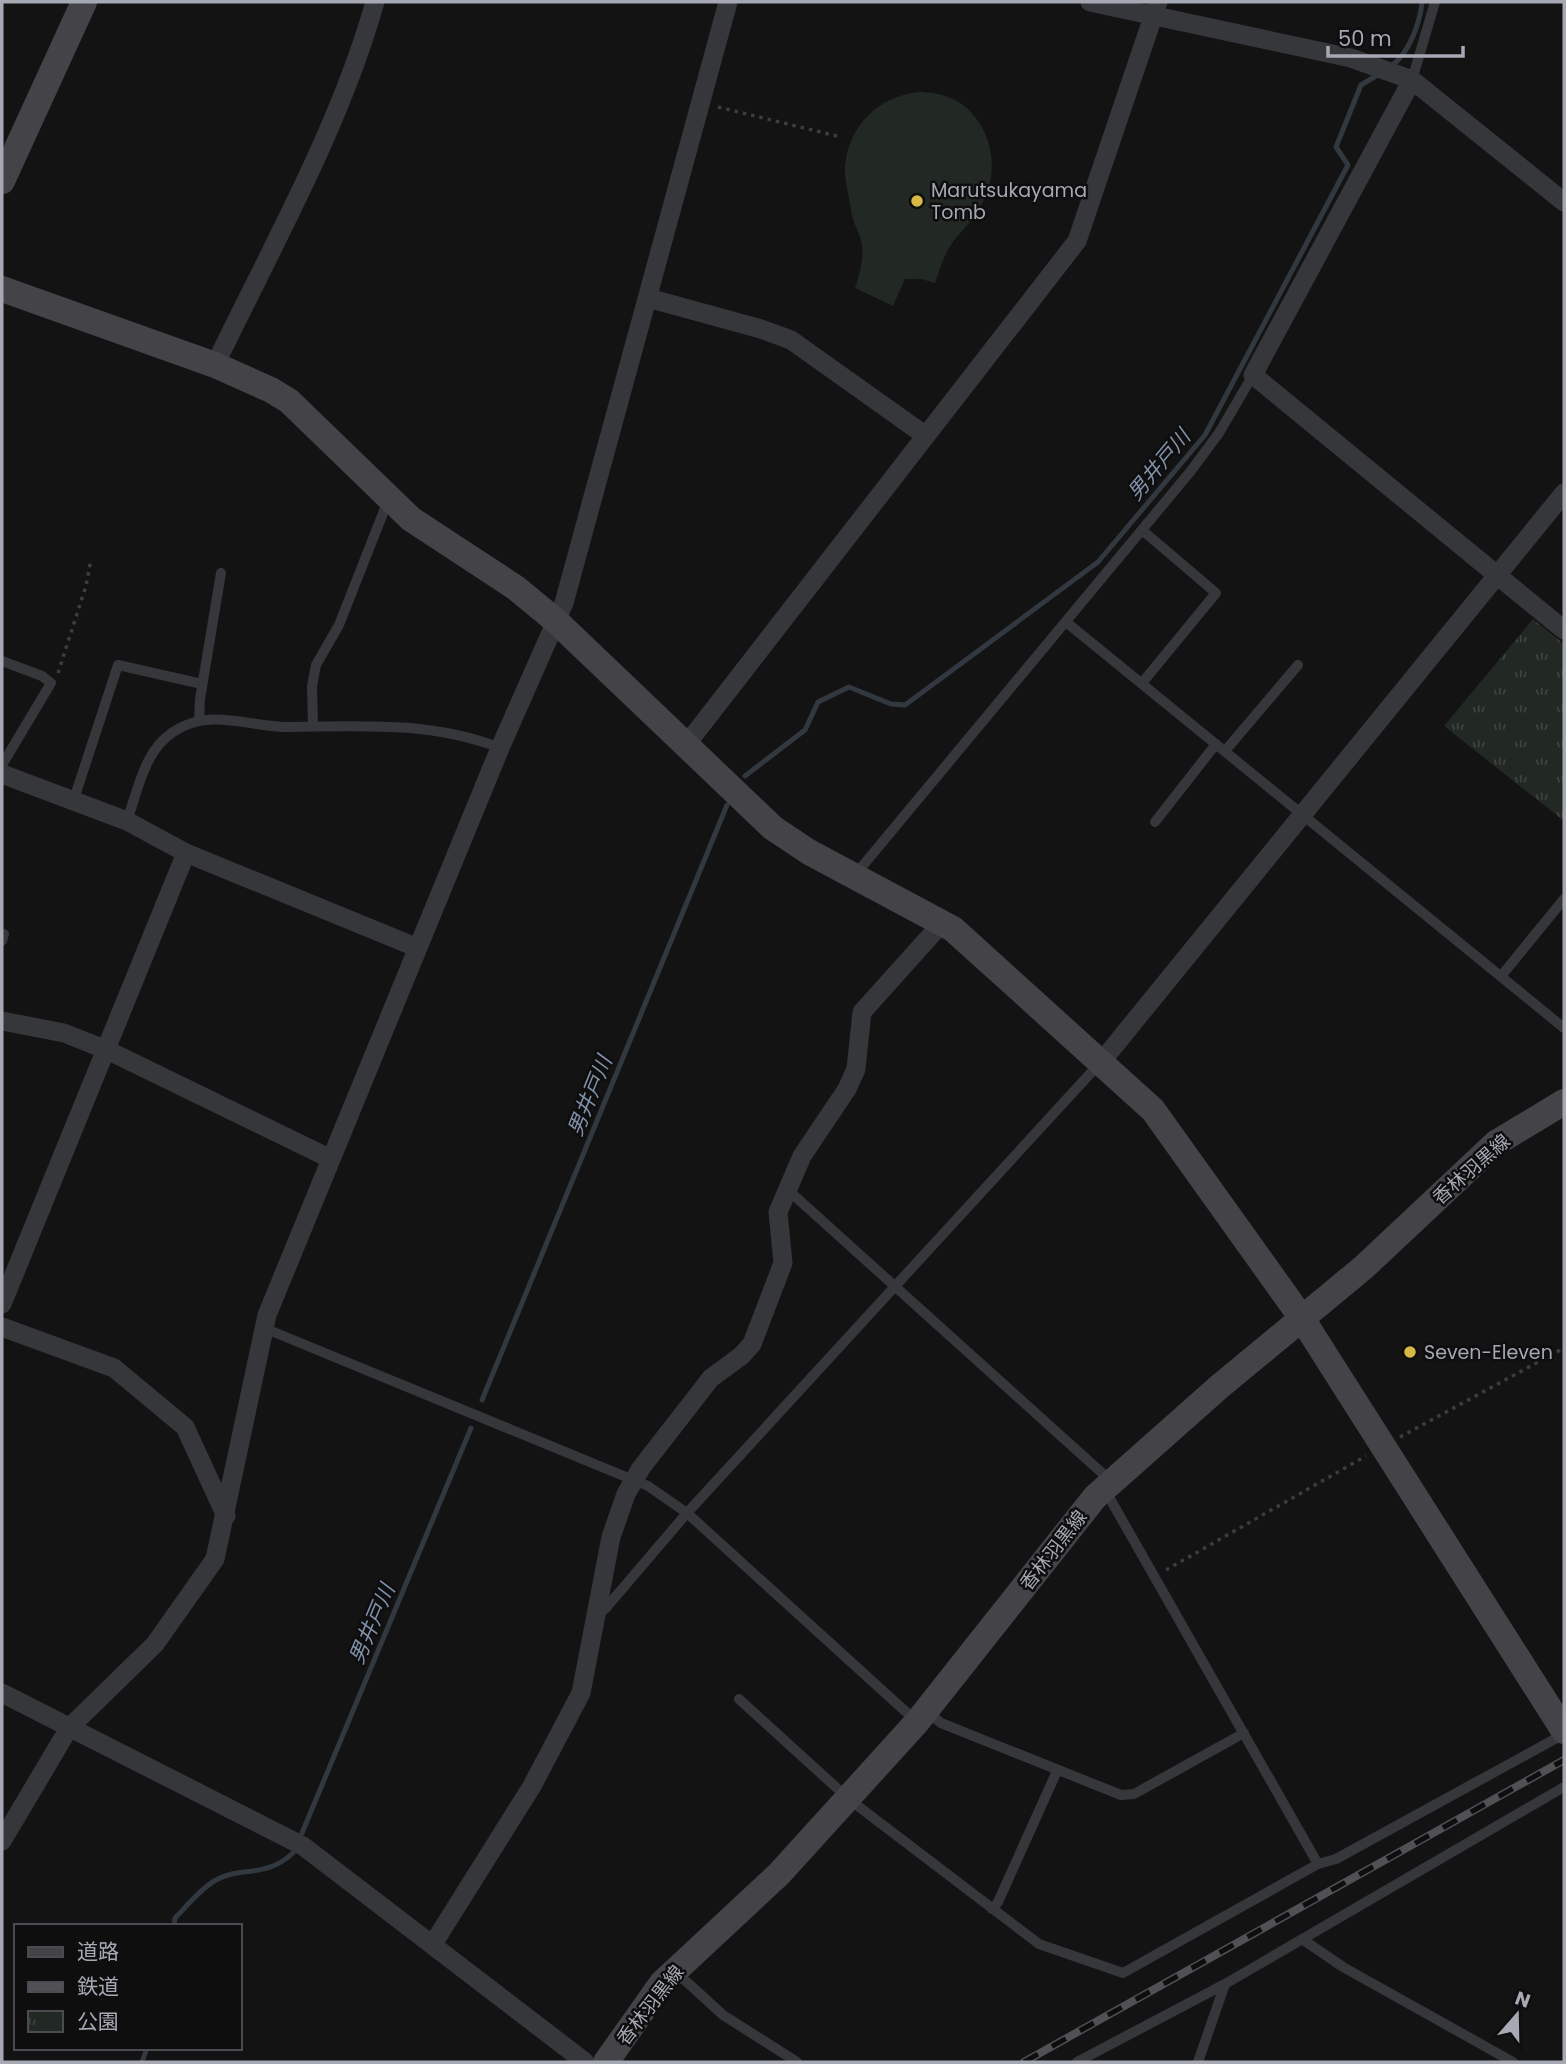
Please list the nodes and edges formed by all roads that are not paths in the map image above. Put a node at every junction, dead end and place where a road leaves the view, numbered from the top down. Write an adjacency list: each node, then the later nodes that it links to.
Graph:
1 (84, 2): 8 (street)
2 (375, 2): 12 (street)
3 (728, 2): 11 (street)
4 (1090, 2): 6 (street)
5 (1435, 2): 7 (lane)
6 (1155, 9): 7 (street); 14 (street)
7 (1412, 80): 9 (street); 13 (street)
8 (2, 181)
9 (1564, 202)
10 (2, 289): 12 (street)
11 (648, 298): 14 (street); 20 (street)
12 (215, 365): 16 (street)
13 (1253, 375): 17 (lane); 19 (street)
14 (926, 436): 30 (street)
15 (1564, 493): 19 (street)
16 (389, 498): 20 (street); 28 (lane)
17 (1142, 530): 21 (lane); 25 (lane)
18 (221, 573): 26 (lane)
19 (1498, 578): 22 (street); 36 (street)
20 (556, 621): 30 (street); 31 (street)
21 (1066, 622): 25 (lane); 40 (lane)
22 (1564, 630)
23 (2, 662): 33 (lane)
24 (1298, 665): 32 (lane)
25 (1142, 683): 29 (lane)
26 (202, 684): 27 (lane); 35 (lane)
27 (200, 722): 28 (lane); 37 (lane)
28 (313, 726): 31 (lane)
29 (1216, 744): 32 (lane); 38 (lane)
30 (686, 745): 40 (street)
31 (500, 748): 43 (street)
32 (1225, 751): 36 (lane)
33 (2, 765)
34 (2, 774): 35 (street)
35 (73, 802): 37 (street)
36 (1300, 814): 44 (lane); 48 (street)
37 (127, 821): 39 (street)
38 (1154, 822)
39 (186, 853): 43 (street); 47 (street)
40 (854, 876): 42 (street)
41 (1564, 900): 44 (lane)
42 (942, 923): 48 (street); 51 (street)
43 (418, 948): 50 (street)
44 (1502, 975): 46 (lane)
45 (2, 1021): 47 (street)
46 (1564, 1028)
47 (107, 1050): 50 (street); 53 (street)
48 (1102, 1061): 52 (lane); 54 (street)
49 (1564, 1102): 54 (street, 香林羽黒線)
50 (331, 1159): 56 (street)
51 (787, 1190): 52 (lane); 57 (street)
52 (895, 1286): 58 (lane); 59 (lane)
53 (2, 1304)
54 (1301, 1317): 58 (street, 香林羽黒線); 67 (street)
55 (2, 1327): 60 (street)
56 (263, 1328): 57 (lane); 60 (street)
57 (634, 1479): 59 (lane); 61 (street)
58 (1108, 1485): 64 (street, 香林羽黒線); 66 (lane)
59 (687, 1513): 61 (lane); 64 (lane)
60 (226, 1516): 65 (street)
61 (595, 1615): 75 (street)
62 (2, 1693): 65 (street)
63 (739, 1699): 70 (lane)
64 (922, 1717): 68 (lane); 70 (street, 香林羽黒線)
65 (69, 1728): 71 (street); 75 (street)
66 (1244, 1732): 68 (lane); 72 (lane)
67 (1564, 1732): 72 (lane)
68 (1057, 1771): 73 (lane)
69 (1564, 1787): 74 (lane)
70 (849, 1800): 73 (lane); 76 (street, 香林羽黒線)
71 (2, 1841)
72 (1318, 1864): 73 (lane)
73 (992, 1909)
74 (1302, 1939): 77 (lane); 83 (lane)
75 (433, 1944): 78 (street)
76 (674, 1971): 79 (street, 香林羽黒線); 80 (lane)
77 (1225, 1984): 81 (lane); 82 (lane)
78 (585, 2062)
79 (606, 2062)
80 (797, 2062)
81 (1077, 2062)
82 (1198, 2062)
83 (1513, 2062)

